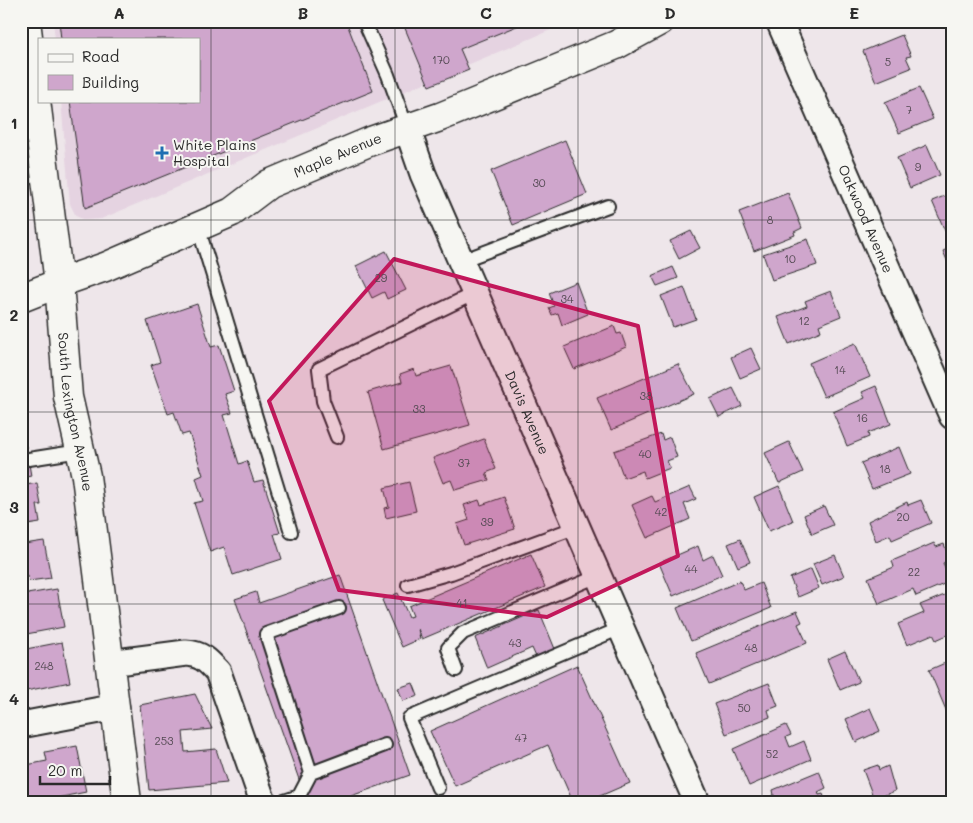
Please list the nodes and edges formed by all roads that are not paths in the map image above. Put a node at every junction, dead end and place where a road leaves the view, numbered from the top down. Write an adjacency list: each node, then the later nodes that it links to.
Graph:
1 (26, 21): 9 (main road, South Lexington Avenue)
2 (364, 21): 5 (lane, Davis Avenue)
3 (660, 21): 5 (main road, Maple Avenue)
4 (779, 21): 12 (street, Oakwood Avenue)
5 (407, 128): 7 (main road, Maple Avenue); 8 (street, Davis Avenue)
6 (608, 206): 8 (lane)
7 (198, 227): 9 (main road, Maple Avenue); 17 (lane)
8 (461, 261): 10 (street, Davis Avenue)
9 (59, 283): 11 (main road, Maple Avenue); 14 (main road, South Lexington Avenue)
10 (475, 293): 13 (lane); 16 (street, Davis Avenue)
11 (21, 298)
12 (952, 416)
13 (337, 437)
14 (80, 450): 15 (lane); 22 (main road, South Lexington Avenue)
15 (29, 459)
16 (577, 527): 18 (street, Davis Avenue); 19 (lane)
17 (291, 532)
18 (598, 576): 21 (street, Davis Avenue); 23 (lane)
19 (408, 585)
20 (339, 608): 27 (lane)
21 (621, 628): 28 (lane); 32 (street, Davis Avenue)
22 (109, 662): 24 (main road, South Lexington Avenue); 30 (street)
23 (456, 670)
24 (116, 707): 25 (street); 29 (main road, South Lexington Avenue)
25 (21, 725)
26 (385, 745): 27 (lane)
27 (311, 773): 31 (lane)
28 (438, 788)
29 (127, 802)
30 (263, 802)
31 (281, 802)
32 (697, 802)

